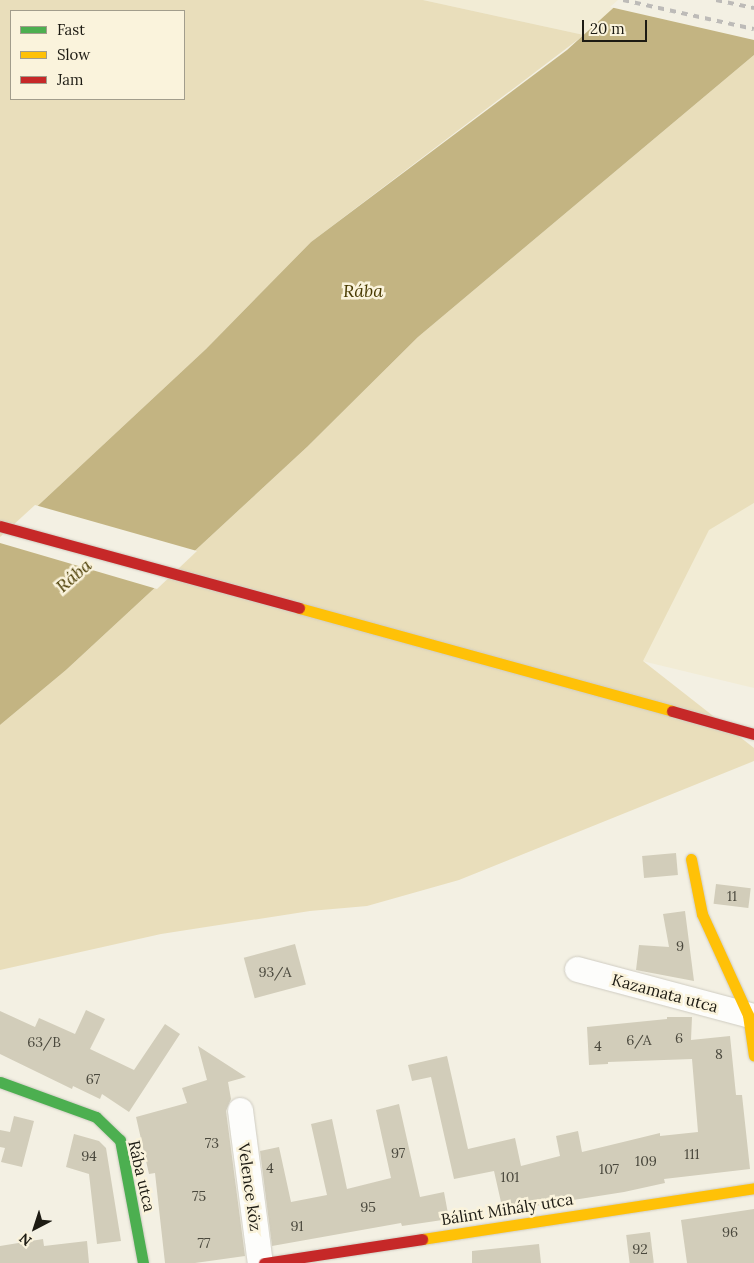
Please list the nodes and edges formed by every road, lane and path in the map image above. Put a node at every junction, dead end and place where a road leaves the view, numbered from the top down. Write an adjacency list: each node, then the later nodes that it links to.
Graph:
1 (0, 526): 2 (street)
2 (754, 734)
3 (691, 859): 5 (street)
4 (577, 969): 5 (street, Kazamata utca)
5 (751, 1015): 6 (street)
6 (754, 1056)
7 (0, 1082): 10 (street, Rába utca)
8 (240, 1110): 11 (street, Velence köz)
9 (754, 1188): 11 (street, Bálint Mihály utca)
10 (143, 1263)
11 (262, 1263)

